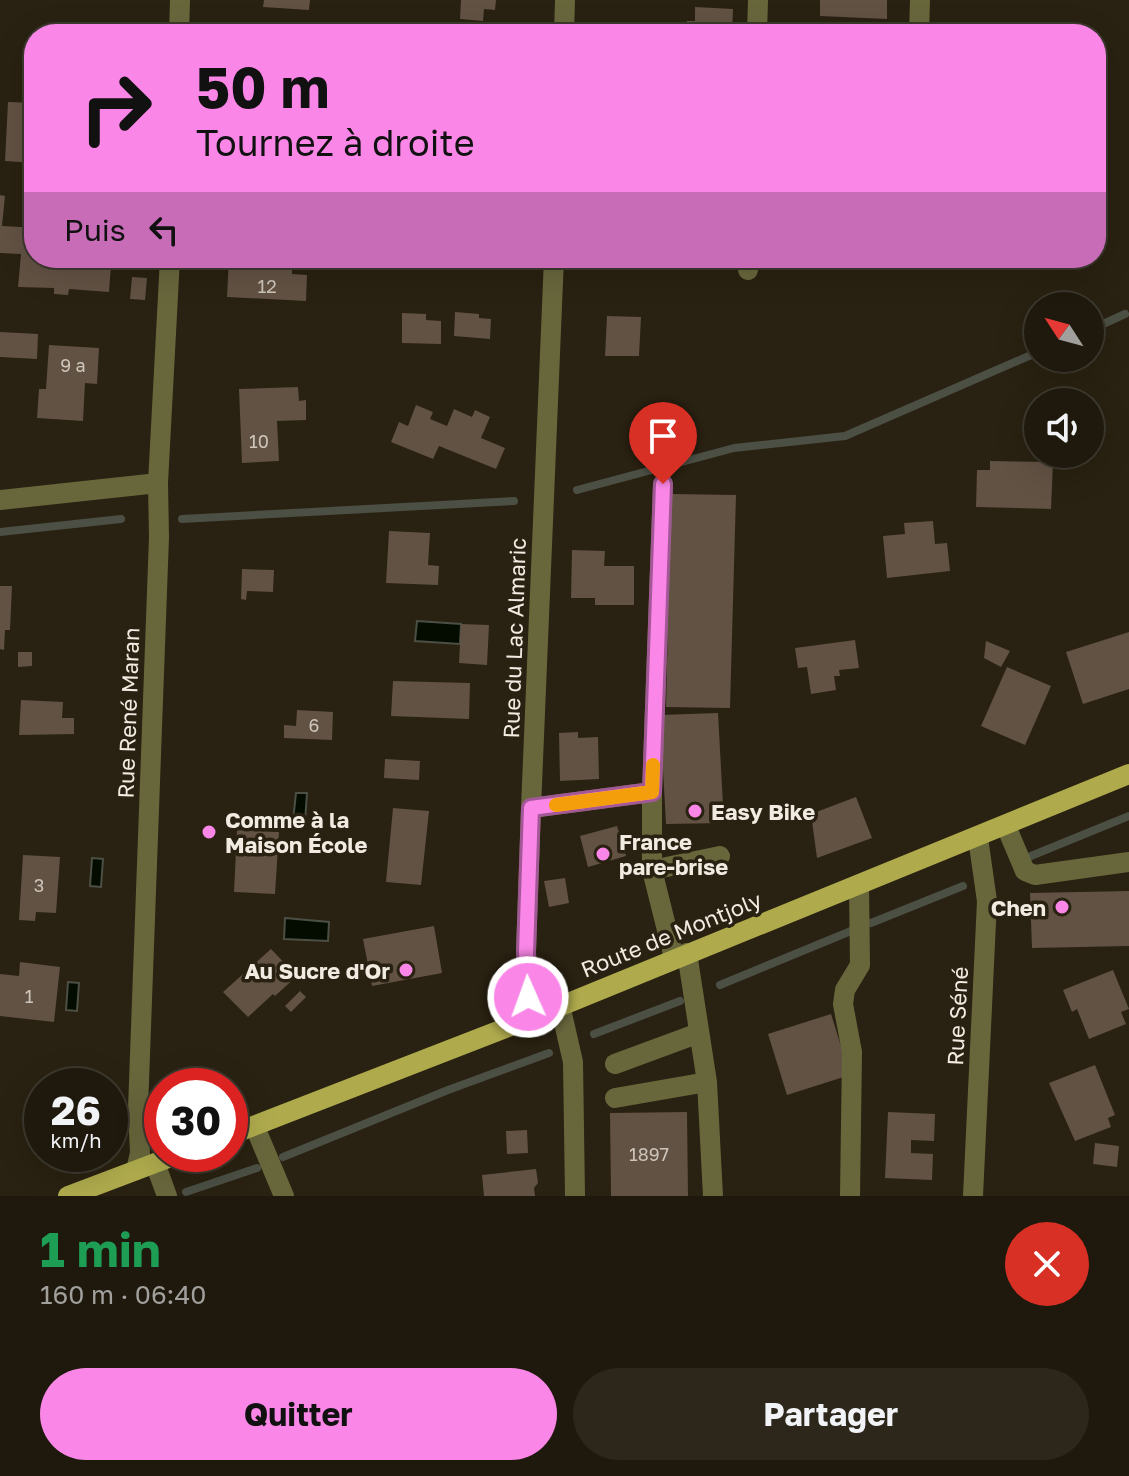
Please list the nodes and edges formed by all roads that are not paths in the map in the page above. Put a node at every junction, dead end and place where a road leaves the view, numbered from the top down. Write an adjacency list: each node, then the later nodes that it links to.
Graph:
1 (180, 0): 5 (street)
2 (565, 0): 6 (street)
3 (758, 0): 7 (street)
4 (920, 0): 8 (street)
5 (179, 24)
6 (564, 24)
7 (757, 24)
8 (919, 24)
9 (169, 268): 11 (street, Rue René Maran)
10 (554, 268): 16 (street, Rue du Lac Almaric)
11 (158, 483): 13 (street); 33 (street, Rue René Maran)
12 (663, 484): 15 (street)
13 (0, 500)
14 (1129, 774): 17 (main road, Route de Montjoly)
15 (652, 792): 16 (street); 21 (street)
16 (531, 808): 25 (street, Rue du Lac Almaric)
17 (1006, 826): 18 (main road, Route de Montjoly); 20 (street)
18 (978, 838): 22 (main road, Route de Montjoly); 41 (street, Rue Séné)
19 (720, 856): 21 (street)
20 (1129, 862)
21 (652, 870): 23 (street)
22 (859, 885): 23 (main road, Route de Montjoly); 40 (street)
23 (680, 956): 24 (main road, Route de Montjoly); 26 (street)
24 (560, 1005): 25 (main road, Route de Montjoly); 38 (street)
25 (529, 1019): 30 (main road, Route de Montjoly)
26 (699, 1033): 27 (street); 28 (street)
27 (615, 1064)
28 (707, 1082): 29 (street); 39 (street)
29 (615, 1098)
30 (255, 1127): 31 (main road, Route de Montjoly); 37 (street)
31 (248, 1129)
32 (144, 1167): 33 (main road)
33 (136, 1170): 35 (main road)
34 (158, 1172): 36 (street)
35 (68, 1196)
36 (167, 1196)
37 (284, 1196)
38 (575, 1196)
39 (713, 1196)
40 (850, 1196)
41 (973, 1196)

